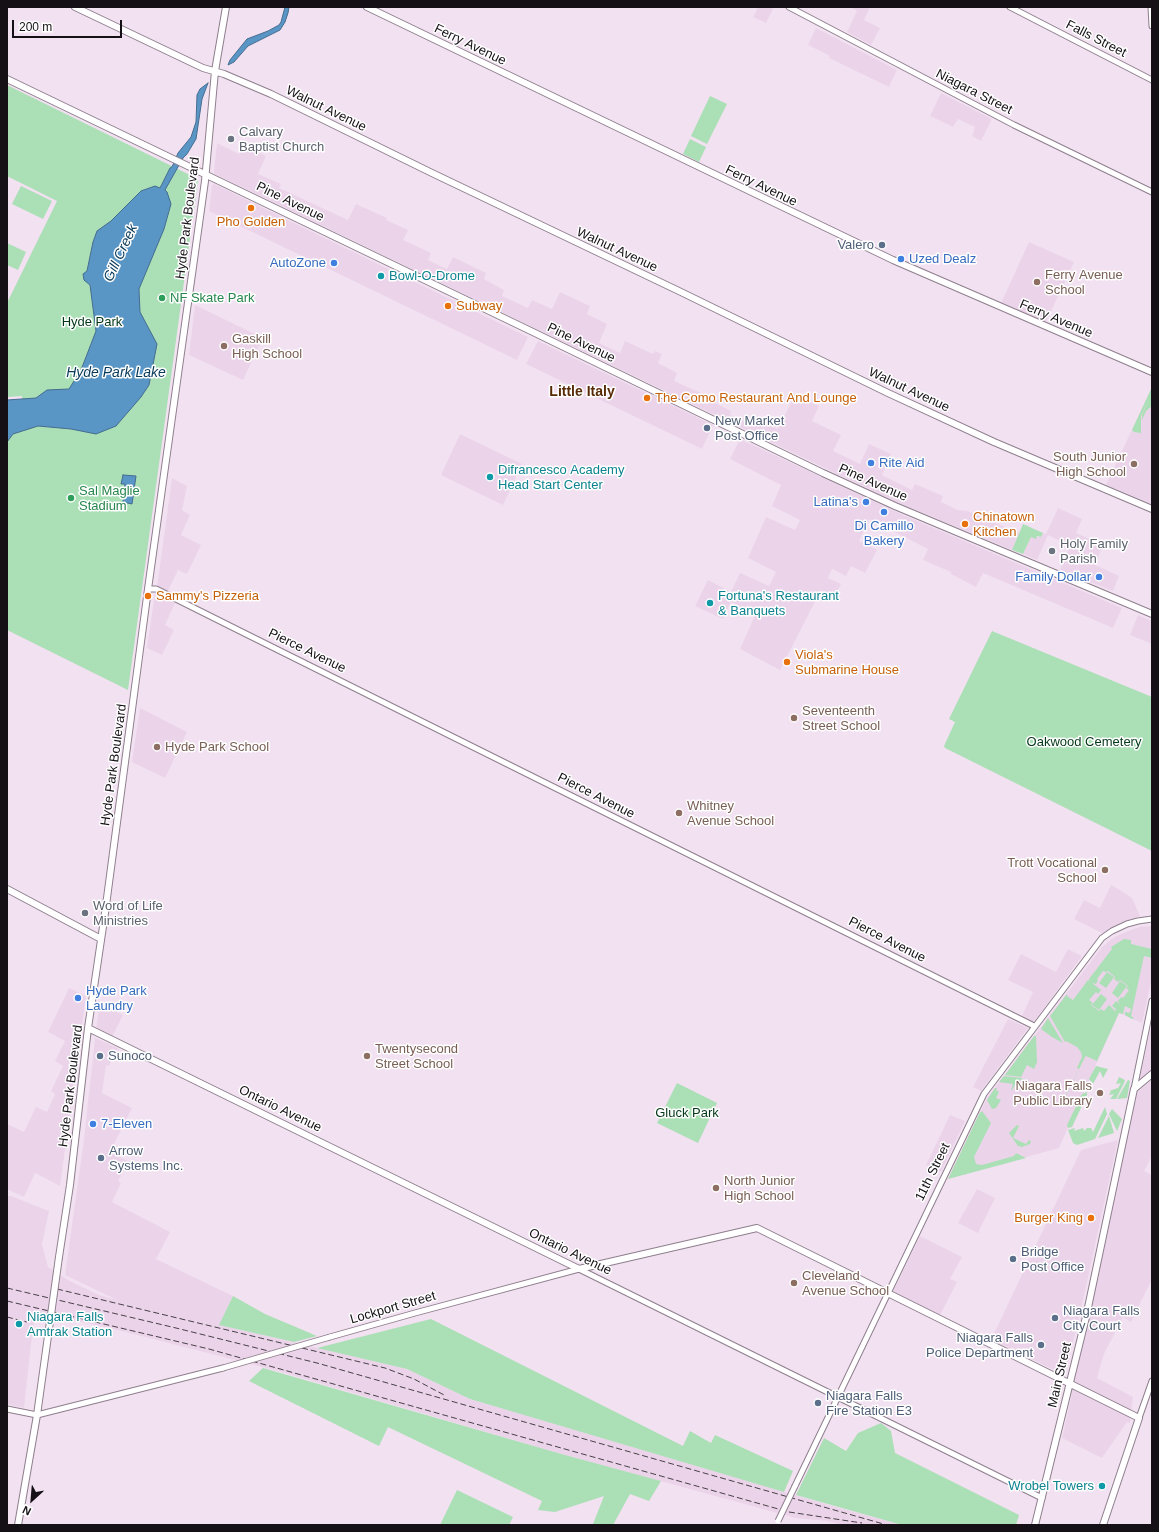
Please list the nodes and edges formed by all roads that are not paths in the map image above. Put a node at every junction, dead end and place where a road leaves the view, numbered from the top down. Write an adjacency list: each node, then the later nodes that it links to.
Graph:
1 (75, 7): 8 (main road, Walnut Avenue)
2 (226, 7): 8 (main road, Hyde Park Boulevard)
3 (367, 7): 13 (main road, Ferry Avenue)
4 (789, 7): 12 (street, Niagara Street)
5 (1010, 7): 10 (street, Falls Street)
6 (1151, 7): 7 (street)
7 (1152, 26)
8 (215, 71): 11 (main road, Hyde Park Boulevard); 14 (main road, Walnut Avenue)
9 (7, 79): 11 (main road, Pine Avenue)
10 (1152, 80)
11 (206, 174): 15 (main road, Hyde Park Boulevard); 16 (main road, Pine Avenue)
12 (1152, 192)
13 (1152, 372)
14 (1152, 509)
15 (148, 589): 19 (main road, Hyde Park Boulevard); 21 (street, Pierce Avenue)
16 (1152, 614)
17 (7, 889): 19 (main road)
18 (1152, 919): 21 (street, 11th Street)
19 (101, 939): 22 (main road, Hyde Park Boulevard)
20 (1152, 1001): 24 (street)
21 (1034, 1026): 26 (street, 11th Street)
22 (88, 1028): 25 (main road, Ontario Avenue); 31 (main road, Hyde Park Boulevard, bridge)
23 (1152, 1074): 24 (main road)
24 (1134, 1090): 28 (main road, Main Street)
25 (579, 1269): 26 (main road, Lockport Street); 29 (street, Ontario Avenue); 31 (street, Lockport Street, bridge)
26 (887, 1293): 28 (main road); 29 (street, 11th Street)
27 (1152, 1381): 32 (street)
28 (1069, 1383): 32 (main road); 33 (main road, Main Street)
29 (838, 1396): 33 (street, Ontario Avenue); 34 (street, 11th Street, bridge)
30 (7, 1408): 31 (street)
31 (37, 1415): 35 (main road, Hyde Park Boulevard)
32 (1139, 1418): 37 (main road)
33 (1042, 1498): 36 (main road, Main Street)
34 (777, 1523)
35 (18, 1525)
36 (1035, 1525)
37 (1103, 1525)

